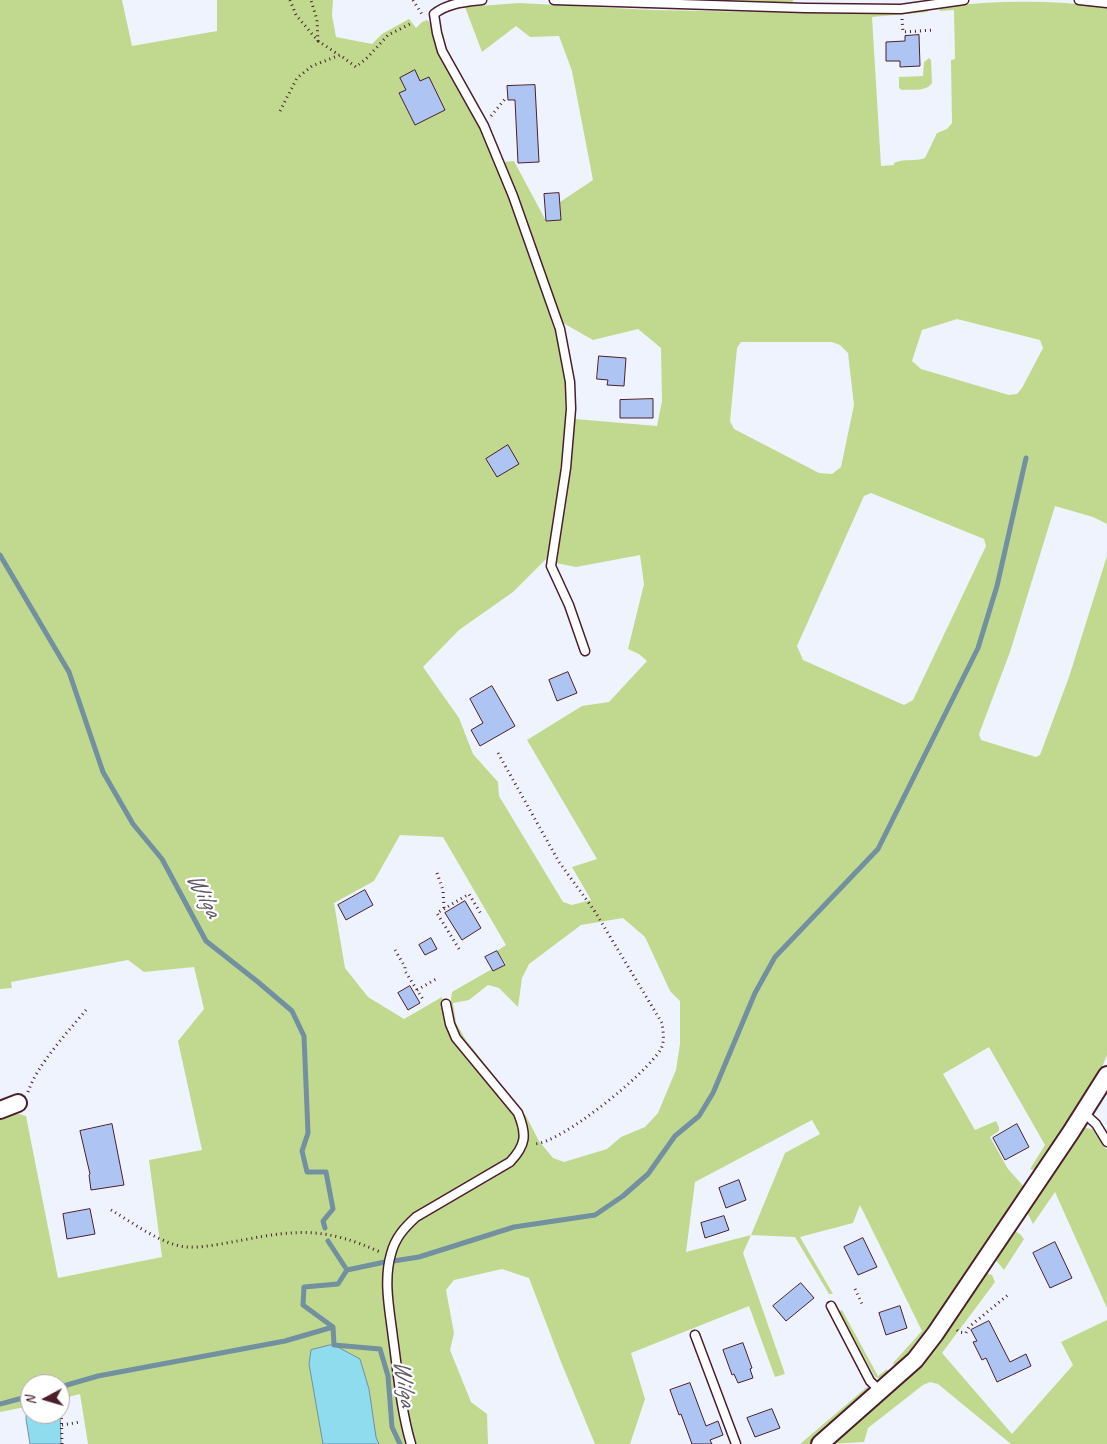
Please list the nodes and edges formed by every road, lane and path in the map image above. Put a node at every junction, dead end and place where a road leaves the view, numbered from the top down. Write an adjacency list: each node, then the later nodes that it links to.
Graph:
1 (290, 0): 13 (path)
2 (311, 0): 13 (path)
3 (413, 0): 10 (path)
4 (482, 0): 18 (lane)
5 (554, 0): 6 (lane)
6 (964, 0)
7 (1079, 0): 8 (lane)
8 (1107, 3)
9 (902, 14): 12 (path)
10 (423, 16)
11 (412, 23): 14 (path)
12 (934, 30)
13 (318, 41): 14 (path)
14 (340, 55): 16 (path)
15 (505, 99): 17 (path)
16 (280, 111)
17 (487, 120)
18 (585, 651)
19 (498, 753): 34 (path)
20 (437, 873): 21 (path)
21 (444, 909): 22 (path); 23 (path)
22 (481, 914)
23 (459, 949)
24 (395, 950): 26 (path)
25 (436, 979): 26 (path)
26 (417, 990): 27 (path)
27 (424, 1001)
28 (446, 1004): 34 (lane)
29 (86, 1010): 31 (path)
30 (1107, 1075): 33 (street)
31 (22, 1100): 32 (street)
32 (0, 1110)
33 (1083, 1112): 35 (lane); 44 (street)
34 (524, 1139): 37 (lane)
35 (1107, 1142)
36 (111, 1210): 37 (path)
37 (390, 1256): 48 (lane)
38 (855, 1289): 41 (path)
39 (1010, 1294): 42 (path)
40 (831, 1306): 44 (lane)
41 (863, 1306)
42 (959, 1332)
43 (695, 1335): 49 (lane)
44 (880, 1391): 50 (street)
45 (80, 1422): 46 (path)
46 (62, 1425): 47 (path)
47 (62, 1444)
48 (411, 1444)
49 (736, 1444)
50 (820, 1444)

